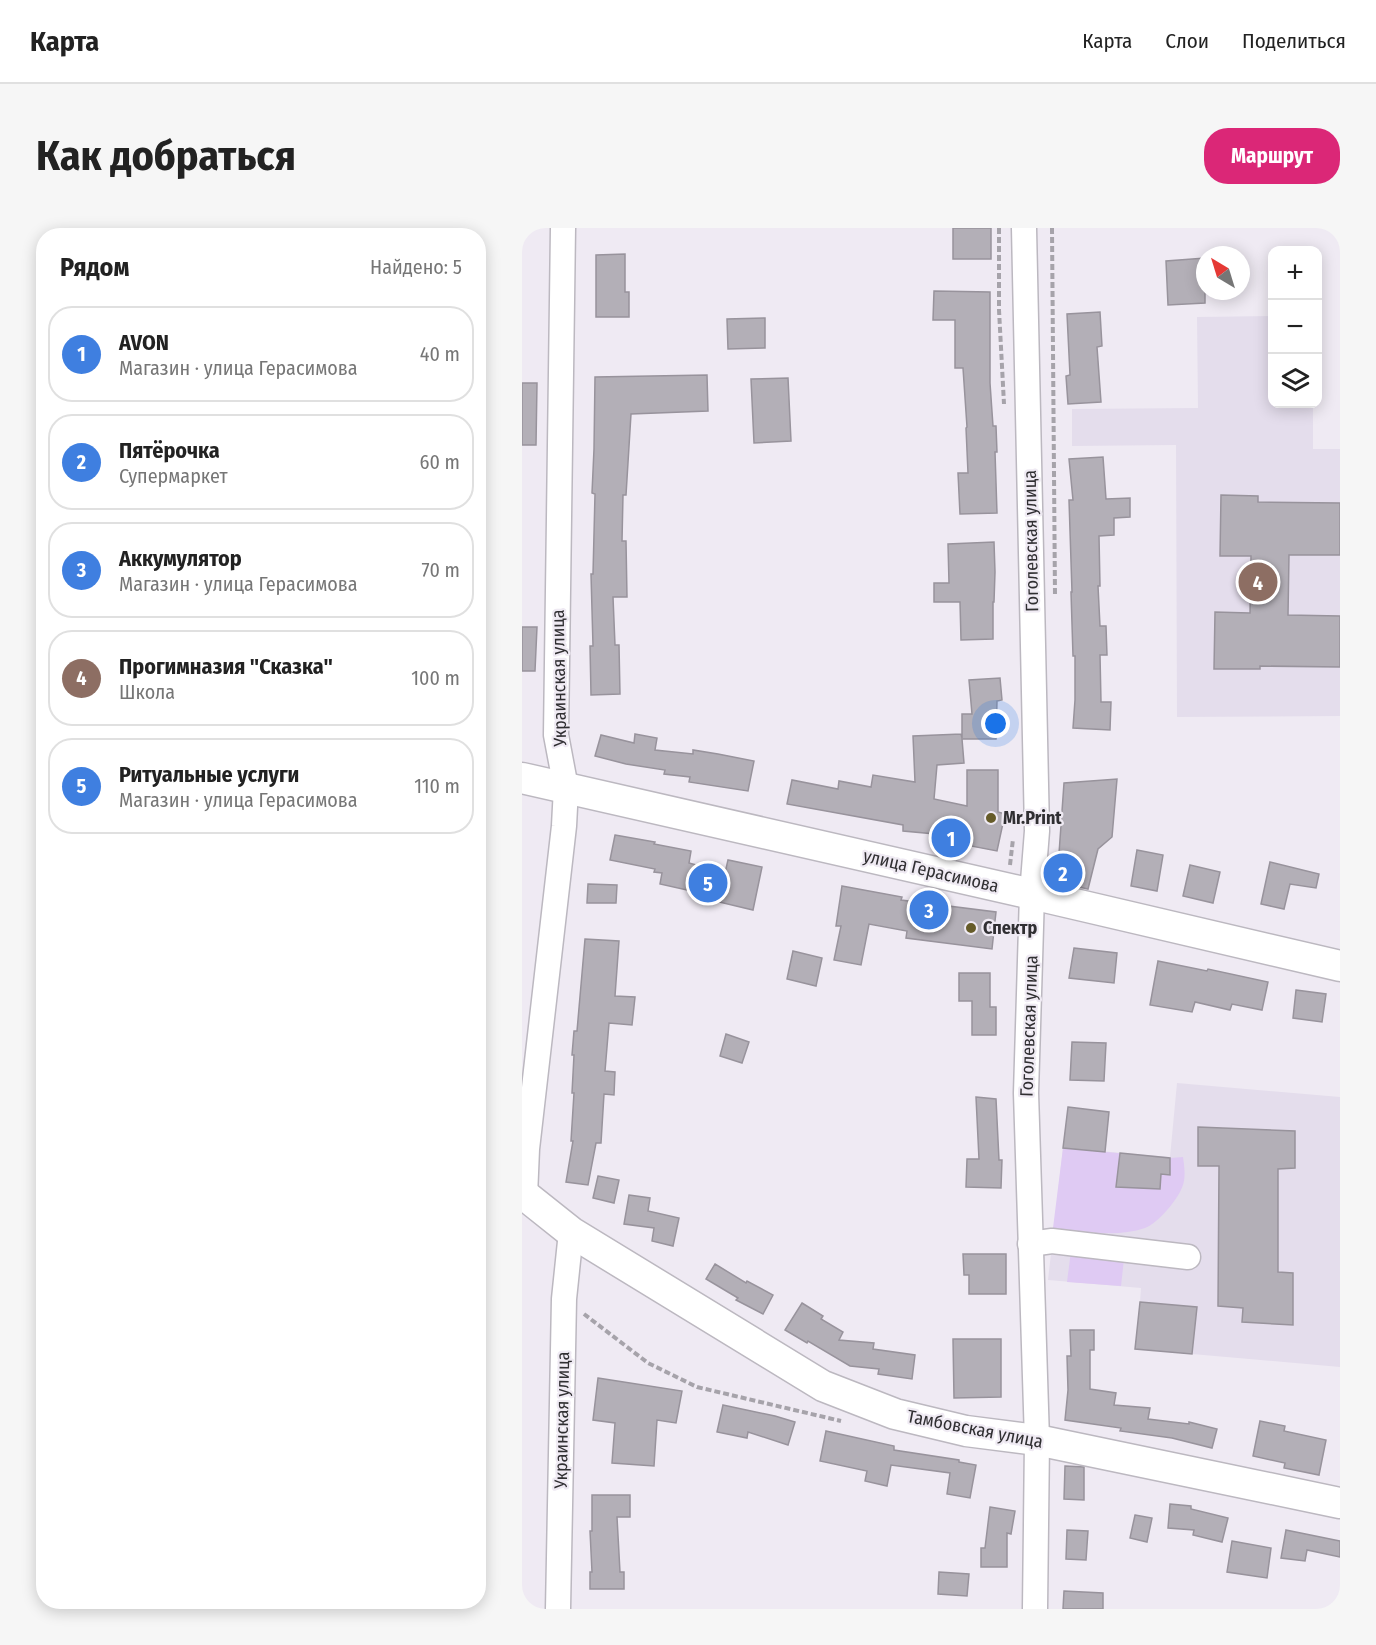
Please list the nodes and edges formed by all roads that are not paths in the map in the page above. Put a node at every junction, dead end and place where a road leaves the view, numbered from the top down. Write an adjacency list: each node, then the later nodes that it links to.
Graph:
1 (562, 228): 4 (street, Украинская улица)
2 (1024, 228): 5 (street, Гоголевская улица)
3 (522, 778): 4 (main road, улица Герасимова)
4 (566, 788): 5 (main road, улица Герасимова); 7 (street, Украинская улица)
5 (1020, 891): 6 (main road, улица Герасимова); 9 (street, Гоголевская улица)
6 (1340, 966)
7 (524, 1195): 8 (main road, Тамбовская улица)
8 (571, 1232): 11 (main road, Тамбовская улица); 13 (street, Украинская улица)
9 (1030, 1244): 10 (street); 11 (street, Гоголевская улица)
10 (1188, 1257)
11 (1037, 1440): 12 (main road, Тамбовская улица); 14 (street, Гоголевская улица)
12 (1340, 1503)
13 (558, 1609)
14 (1035, 1609)

